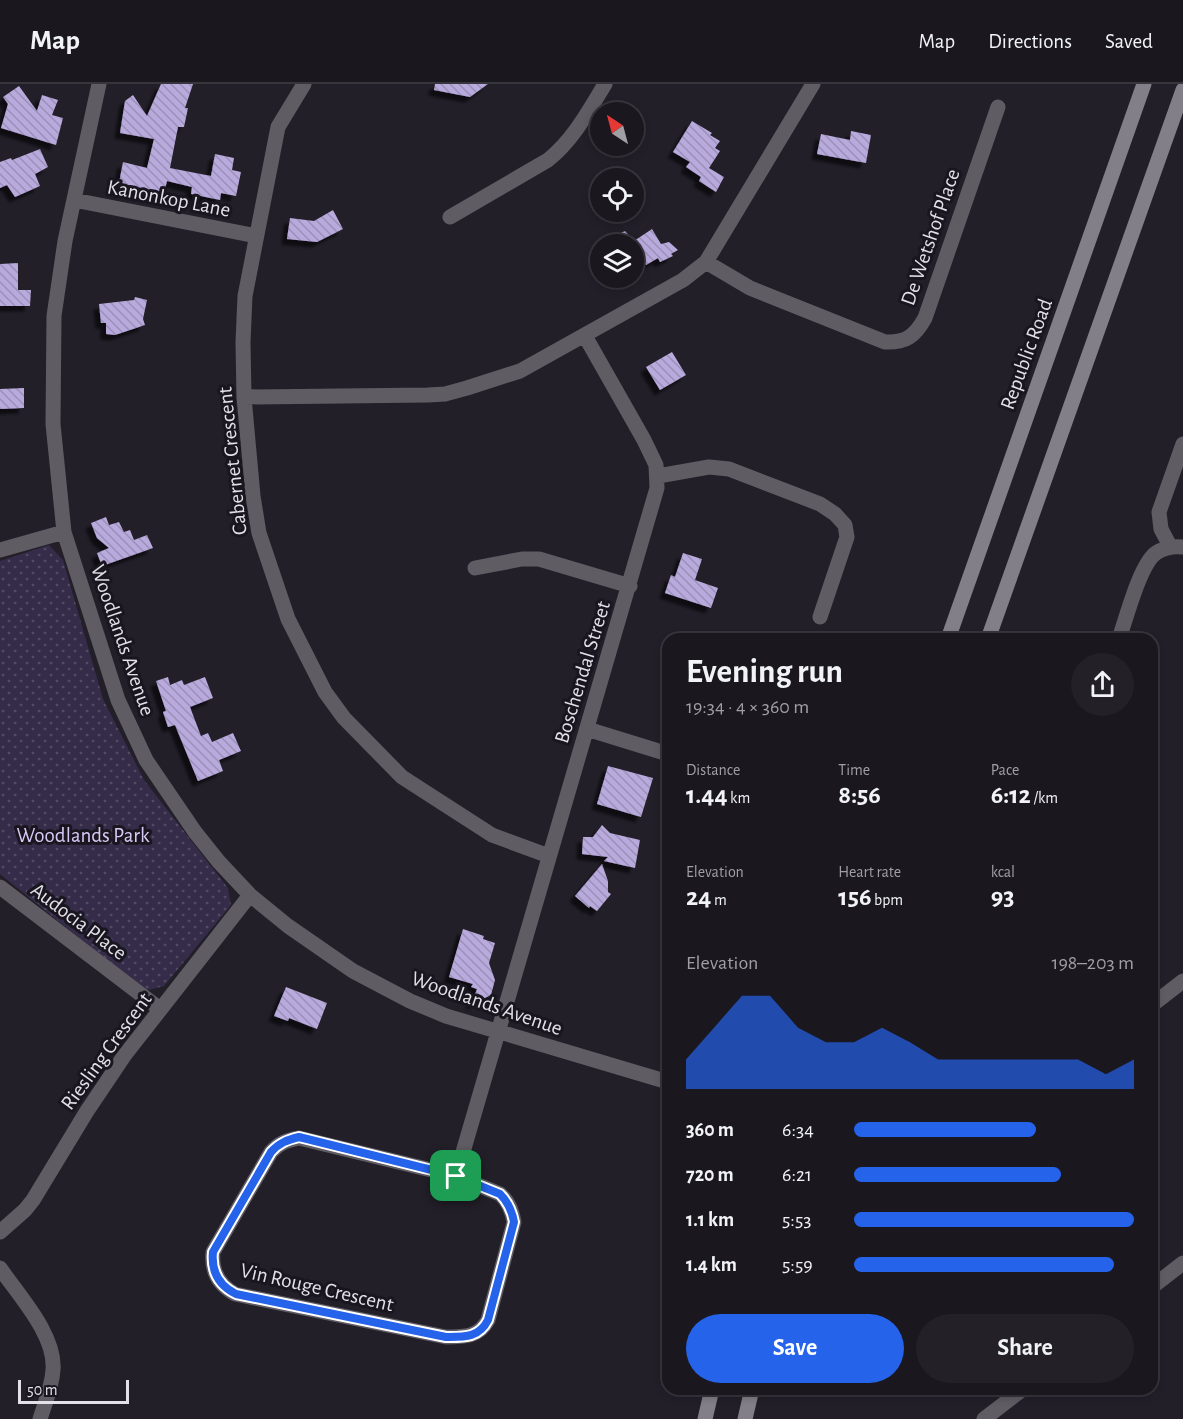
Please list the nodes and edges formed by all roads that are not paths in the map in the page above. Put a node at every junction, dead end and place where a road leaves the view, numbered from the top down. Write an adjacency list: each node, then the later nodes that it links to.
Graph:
1 (99, 84): 10 (street, Woodlands Avenue)
2 (304, 84): 12 (street, Cabernet Crescent)
3 (605, 84): 11 (street)
4 (813, 84): 13 (street)
5 (1133, 84): 9 (main road)
6 (1144, 84): 9 (main road, Republic Road)
7 (1183, 90): 25 (main road)
8 (998, 107): 13 (street, De Wetshof Place)
9 (1120, 150): 24 (main road, Republic Road)
10 (74, 200): 12 (street, Kanonkop Lane); 18 (street, Woodlands Avenue)
11 (450, 217)
12 (256, 236): 15 (street, Cabernet Crescent)
13 (706, 262): 14 (street)
14 (585, 336): 15 (street); 17 (street)
15 (244, 397): 29 (street, Cabernet Crescent)
16 (1183, 444): 19 (street)
17 (658, 476): 22 (street, Boschendal Street); 23 (street)
18 (64, 532): 20 (street); 31 (street, Woodlands Avenue)
19 (1177, 547): 26 (street)
20 (0, 550)
21 (475, 568): 22 (street)
22 (630, 586): 27 (street, Boschendal Street)
23 (820, 617)
24 (950, 633)
25 (990, 633)
26 (1121, 633)
27 (587, 729): 28 (street); 29 (street, Boschendal Street)
28 (662, 752)
29 (549, 856): 35 (street, Boschendal Street)
30 (0, 887): 34 (street, Audocia Place)
31 (250, 895): 34 (street, Riesling Crescent); 35 (street, Woodlands Avenue)
32 (1183, 981): 33 (street)
33 (1158, 1000)
34 (160, 1009): 38 (street, Riesling Crescent)
35 (497, 1030): 36 (street, Woodlands Avenue); 37 (street)
36 (662, 1080)
37 (456, 1176): 37 (street, Vin Rouge Crescent)
38 (0, 1232)
39 (1183, 1263): 41 (street)
40 (0, 1268): 45 (street)
41 (1158, 1282)
42 (711, 1395): 46 (main road)
43 (751, 1395): 47 (main road)
44 (1015, 1395): 48 (street)
45 (40, 1419)
46 (705, 1419)
47 (745, 1419)
48 (984, 1419)

